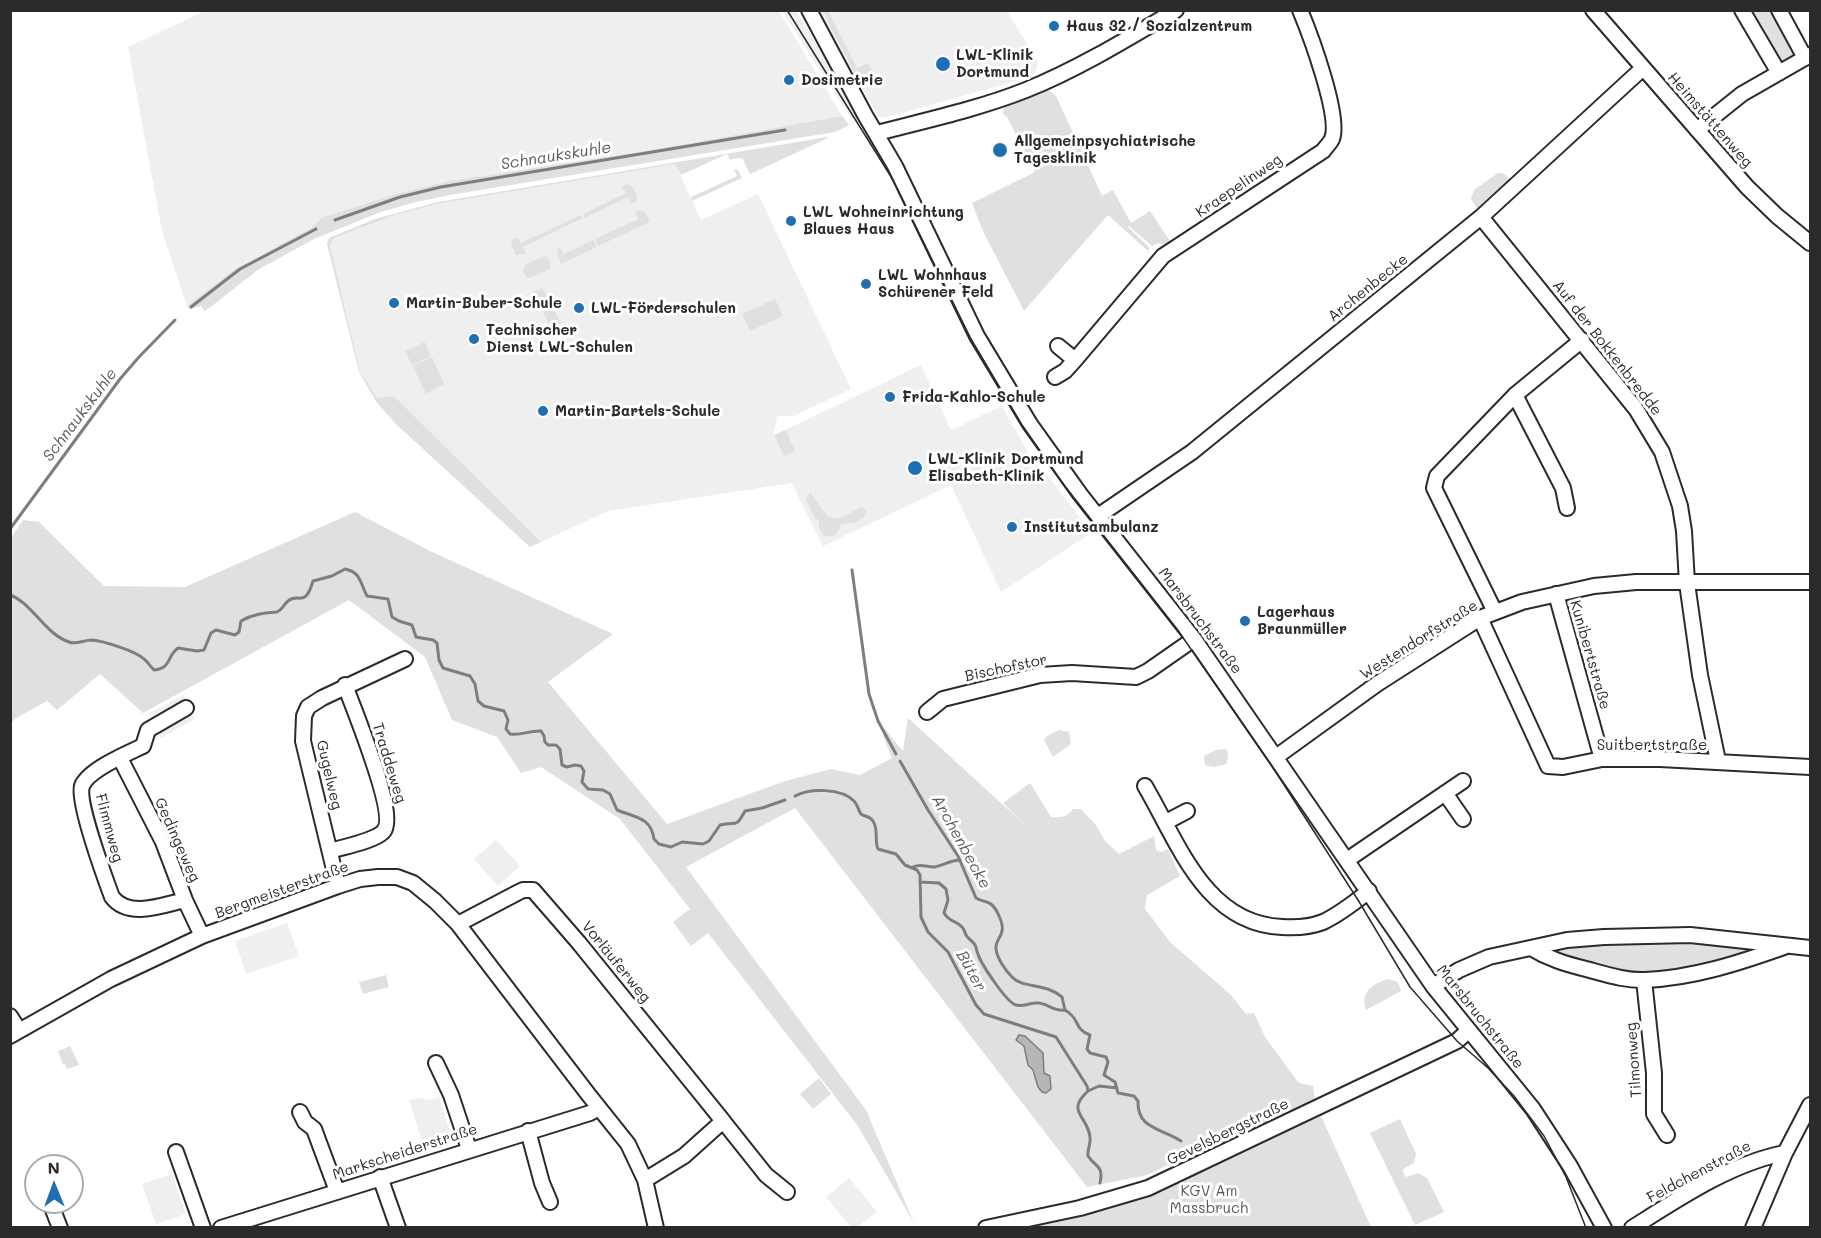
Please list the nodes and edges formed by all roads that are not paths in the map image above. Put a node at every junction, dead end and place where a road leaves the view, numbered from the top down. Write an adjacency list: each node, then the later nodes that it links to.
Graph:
1 (809, 10): 11 (street, Marsbruchstraße)
2 (1176, 10): 11 (street)
3 (1300, 10): 16 (street, Kraepelinweg)
4 (1593, 10): 8 (street, Heimstättenweg)
5 (1742, 10): 9 (street)
6 (1779, 10): 7 (street)
7 (1808, 56): 9 (street)
8 (1643, 68): 10 (street, Heimstättenweg); 12 (street, Archenbecke)
9 (1779, 73): 10 (street)
10 (1697, 130): 13 (street, Heimstättenweg)
11 (877, 134): 20 (street, Marsbruchstraße)
12 (1481, 218): 14 (street, Auf der Bokkenbredde); 20 (street, Archenbecke)
13 (1810, 243)
14 (1582, 340): 18 (street); 22 (street, Auf der Bokkenbredde)
15 (1058, 346): 16 (street)
16 (1075, 360): 17 (street, Kraepelinweg)
17 (1055, 377)
18 (1515, 395): 19 (street); 24 (street)
19 (1567, 508)
20 (1098, 516): 26 (street, Marsbruchstraße)
21 (1810, 582): 22 (street, Westendorfstraße)
22 (1687, 583): 23 (street, Westendorfstraße); 34 (street, Auf der Bokkenbredde)
23 (1556, 594): 24 (street, Westendorfstraße); 33 (street, Kunibertstraße)
24 (1495, 612): 25 (street, Westendorfstraße)
25 (1480, 618): 31 (street, Westendorfstraße); 33 (street, Suitbertstraße)
26 (1194, 639): 30 (street, Bischofstor); 31 (street, Marsbruchstraße)
27 (405, 659): 28 (street, Gugelweg)
28 (345, 685): 42 (street, Gugelweg); 42 (street, Traddeweg)
29 (186, 708): 32 (street, Flimmweg)
30 (927, 712)
31 (1276, 757): 43 (street, Marsbruchstraße)
32 (120, 758): 46 (street, Gedingeweg); 46 (street, Flimmweg)
33 (1602, 759): 34 (street, Suitbertstraße)
34 (1718, 761): 35 (street, Suitbertstraße)
35 (1810, 767)
36 (1463, 780): 38 (street)
37 (1145, 786): 41 (street)
38 (1445, 793): 40 (street); 43 (street)
39 (1187, 811): 41 (street)
40 (1463, 819)
41 (1166, 822): 45 (street)
42 (330, 851): 44 (street, Gugelweg)
43 (1347, 860): 45 (street, Marsbruchstraße)
44 (338, 885): 47 (street, Bergmeisterstraße); 48 (street, Bergmeisterstraße)
45 (1370, 891): 53 (street, Marsbruchstraße)
46 (185, 900): 48 (street, Gedingeweg)
47 (458, 924): 59 (street, Bergmeisterstraße); 61 (street, Vorläuferweg)
48 (202, 936): 56 (street, Bergmeisterstraße)
49 (1786, 946): 50 (street); 51 (street); 52 (street)
50 (1531, 948): 52 (street); 53 (street)
51 (1810, 948)
52 (1644, 980): 63 (street, Tilmonweg)
53 (1433, 986): 55 (street, Marsbruchstraße)
54 (10, 1016): 56 (street)
55 (1469, 1030): 77 (street, Gevelsbergstraße); 78 (street, Marsbruchstraße)
56 (15, 1033)
57 (436, 1063): 64 (street)
58 (1810, 1106): 66 (street)
59 (599, 1108): 62 (street, Markscheiderstraße); 68 (street, Bergmeisterstraße)
60 (300, 1112): 69 (street)
61 (723, 1121): 68 (street); 70 (street, Vorläuferweg)
62 (528, 1131): 64 (street, Markscheiderstraße); 71 (street)
63 (1667, 1135)
64 (468, 1149): 67 (street, Markscheiderstraße)
65 (176, 1152): 73 (street)
66 (1785, 1152): 79 (street, Feldchenstraße); 80 (street)
67 (380, 1177): 69 (street, Markscheiderstraße); 75 (street)
68 (645, 1180): 76 (street, Bergmeisterstraße)
69 (337, 1191): 72 (street, Markscheiderstraße)
70 (787, 1192)
71 (550, 1202)
72 (242, 1224): 74 (street, Markscheiderstraße)
73 (203, 1227)
74 (221, 1227)
75 (398, 1227)
76 (656, 1227)
77 (986, 1227)
78 (1604, 1227)
79 (1632, 1227)
80 (1753, 1227)

